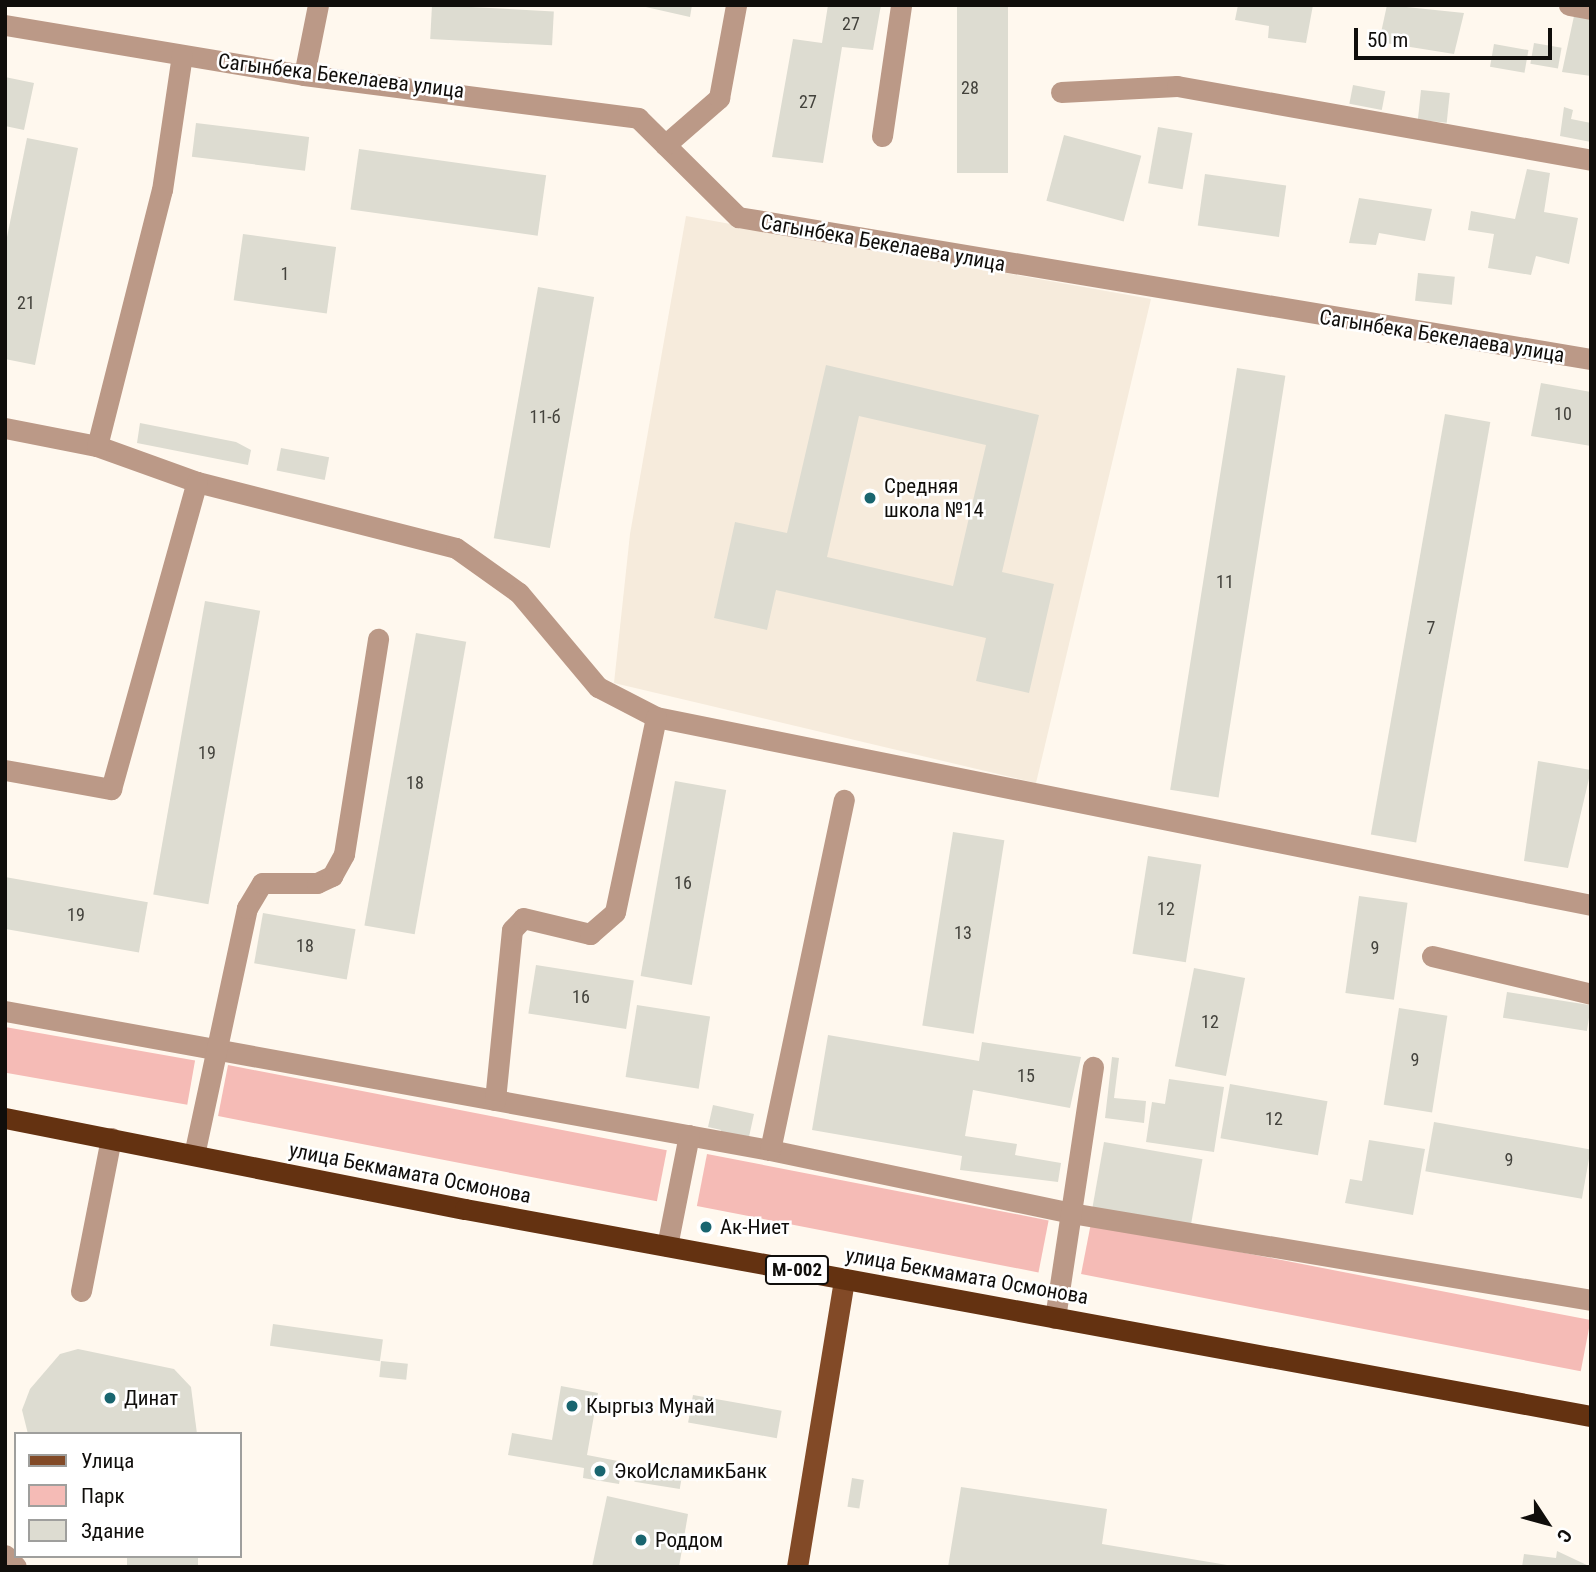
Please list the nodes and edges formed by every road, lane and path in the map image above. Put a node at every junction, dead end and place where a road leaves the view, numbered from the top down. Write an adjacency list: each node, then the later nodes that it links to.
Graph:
1 (318, 5): 8 (street)
2 (736, 5): 11 (street)
3 (901, 5): 10 (street)
4 (1569, 5): 5 (street)
5 (1591, 9)
6 (5, 26): 7 (street, Сагынбека Бекелаева улица)
7 (182, 55): 8 (street, Сагынбека Бекелаева улица); 15 (street)
8 (304, 75): 11 (street, Сагынбека Бекелаева улица)
9 (1061, 92): 12 (street)
10 (882, 136)
11 (665, 145): 13 (street, Сагынбека Бекелаева улица)
12 (1591, 160)
13 (1591, 359)
14 (5, 428): 15 (street)
15 (97, 446): 16 (street)
16 (197, 482): 18 (street); 19 (street)
17 (378, 639): 25 (street)
18 (656, 717): 21 (street); 27 (street)
19 (5, 770)
20 (844, 800): 31 (street)
21 (1591, 905)
22 (1432, 956): 23 (street)
23 (1591, 994)
24 (5, 1012): 25 (street)
25 (215, 1048): 27 (street); 32 (street)
26 (1093, 1067): 33 (street)
27 (495, 1100): 29 (street)
28 (5, 1118): 30 (highway, улица Бекмамата Осмонова / M-002)
29 (689, 1135): 31 (street); 34 (street)
30 (111, 1138): 32 (highway, улица Бекмамата Осмонова / M-002); 36 (street)
31 (771, 1150): 33 (street)
32 (194, 1155): 34 (highway, улица Бекмамата Осмонова / M-002)
33 (1071, 1213): 37 (street); 38 (street)
34 (667, 1246): 35 (highway, улица Бекмамата Осмонова / M-002)
35 (844, 1279): 38 (highway, улица Бекмамата Осмонова / M-002); 42 (main road)
36 (81, 1291)
37 (1591, 1300)
38 (1055, 1318): 39 (highway, улица Бекмамата Осмонова / M-002)
39 (1591, 1416)
40 (5, 1555): 41 (street)
41 (16, 1567)
42 (797, 1567)

